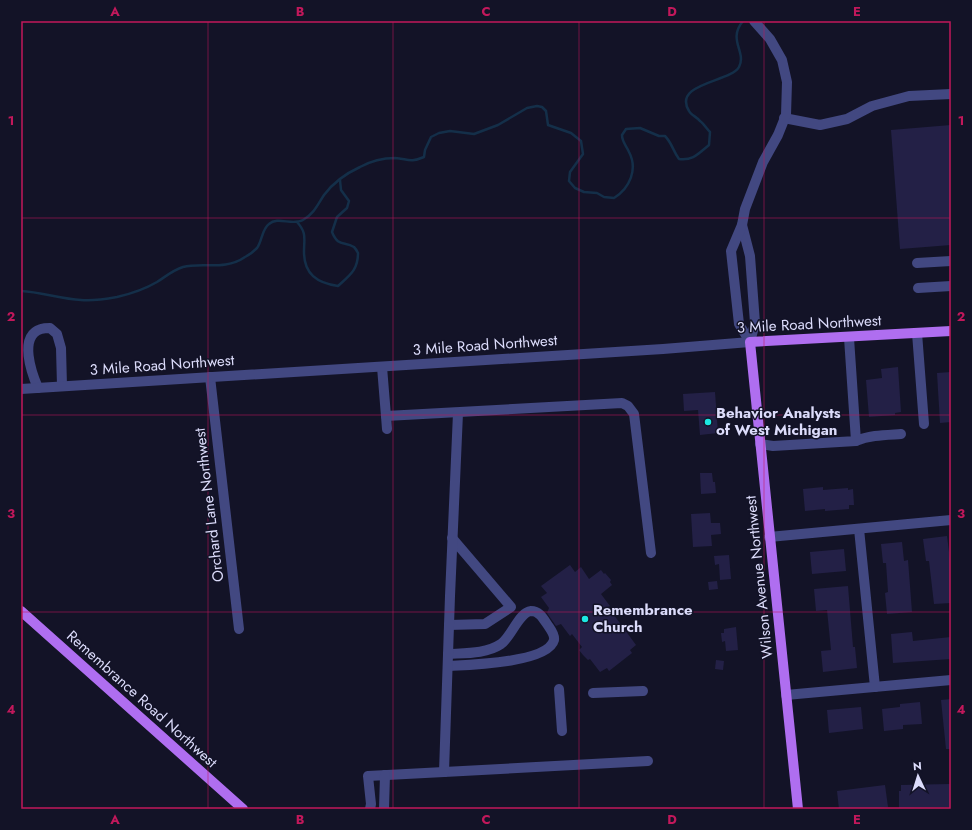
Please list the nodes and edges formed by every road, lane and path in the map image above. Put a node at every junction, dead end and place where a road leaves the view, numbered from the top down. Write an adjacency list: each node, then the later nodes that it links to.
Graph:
1 (756, 23): 3 (street)
2 (951, 94): 3 (street)
3 (784, 118): 4 (street)
4 (742, 225): 12 (street); 12 (street)
5 (951, 261): 6 (street)
6 (918, 264)
7 (951, 286): 8 (street)
8 (918, 288)
9 (951, 331): 10 (main road, 3 Mile Road Northwest)
10 (917, 333): 11 (main road, 3 Mile Road Northwest); 20 (street)
11 (849, 338): 12 (main road, 3 Mile Road Northwest); 23 (street)
12 (750, 342): 13 (street, 3 Mile Road Northwest); 24 (main road, Wilson Avenue Northwest)
13 (382, 367): 14 (street, 3 Mile Road Northwest); 19 (street)
14 (210, 378): 15 (street, 3 Mile Road Northwest); 34 (street, Orchard Lane Northwest)
15 (62, 386): 16 (street, 3 Mile Road Northwest); 16 (street)
16 (38, 388): 17 (street, 3 Mile Road Northwest)
17 (21, 389)
18 (458, 413): 19 (street); 27 (street); 29 (street)
19 (386, 416): 21 (street)
20 (924, 424)
21 (387, 429)
22 (901, 434): 23 (street)
23 (856, 441): 24 (street)
24 (760, 444): 28 (main road, Wilson Avenue Northwest)
25 (951, 520): 26 (street)
26 (859, 529): 28 (street); 38 (street)
27 (452, 538): 30 (street); 33 (street)
28 (769, 538): 42 (main road, Wilson Avenue Northwest)
29 (651, 553)
30 (511, 607): 32 (street); 33 (street)
31 (21, 611): 47 (main road, Remembrance Road Northwest)
32 (521, 617): 35 (street); 36 (street)
33 (449, 625): 35 (street)
34 (239, 629)
35 (448, 654): 36 (street)
36 (448, 666): 45 (street)
37 (951, 680): 38 (street)
38 (875, 687): 42 (street)
39 (559, 689): 43 (street)
40 (643, 691): 41 (street)
41 (592, 693)
42 (786, 695): 50 (main road, Wilson Avenue Northwest)
43 (562, 731)
44 (648, 761): 45 (street)
45 (444, 772): 46 (street)
46 (385, 775): 48 (street); 49 (street)
47 (243, 809)
48 (370, 809)
49 (384, 809)
50 (798, 809)

